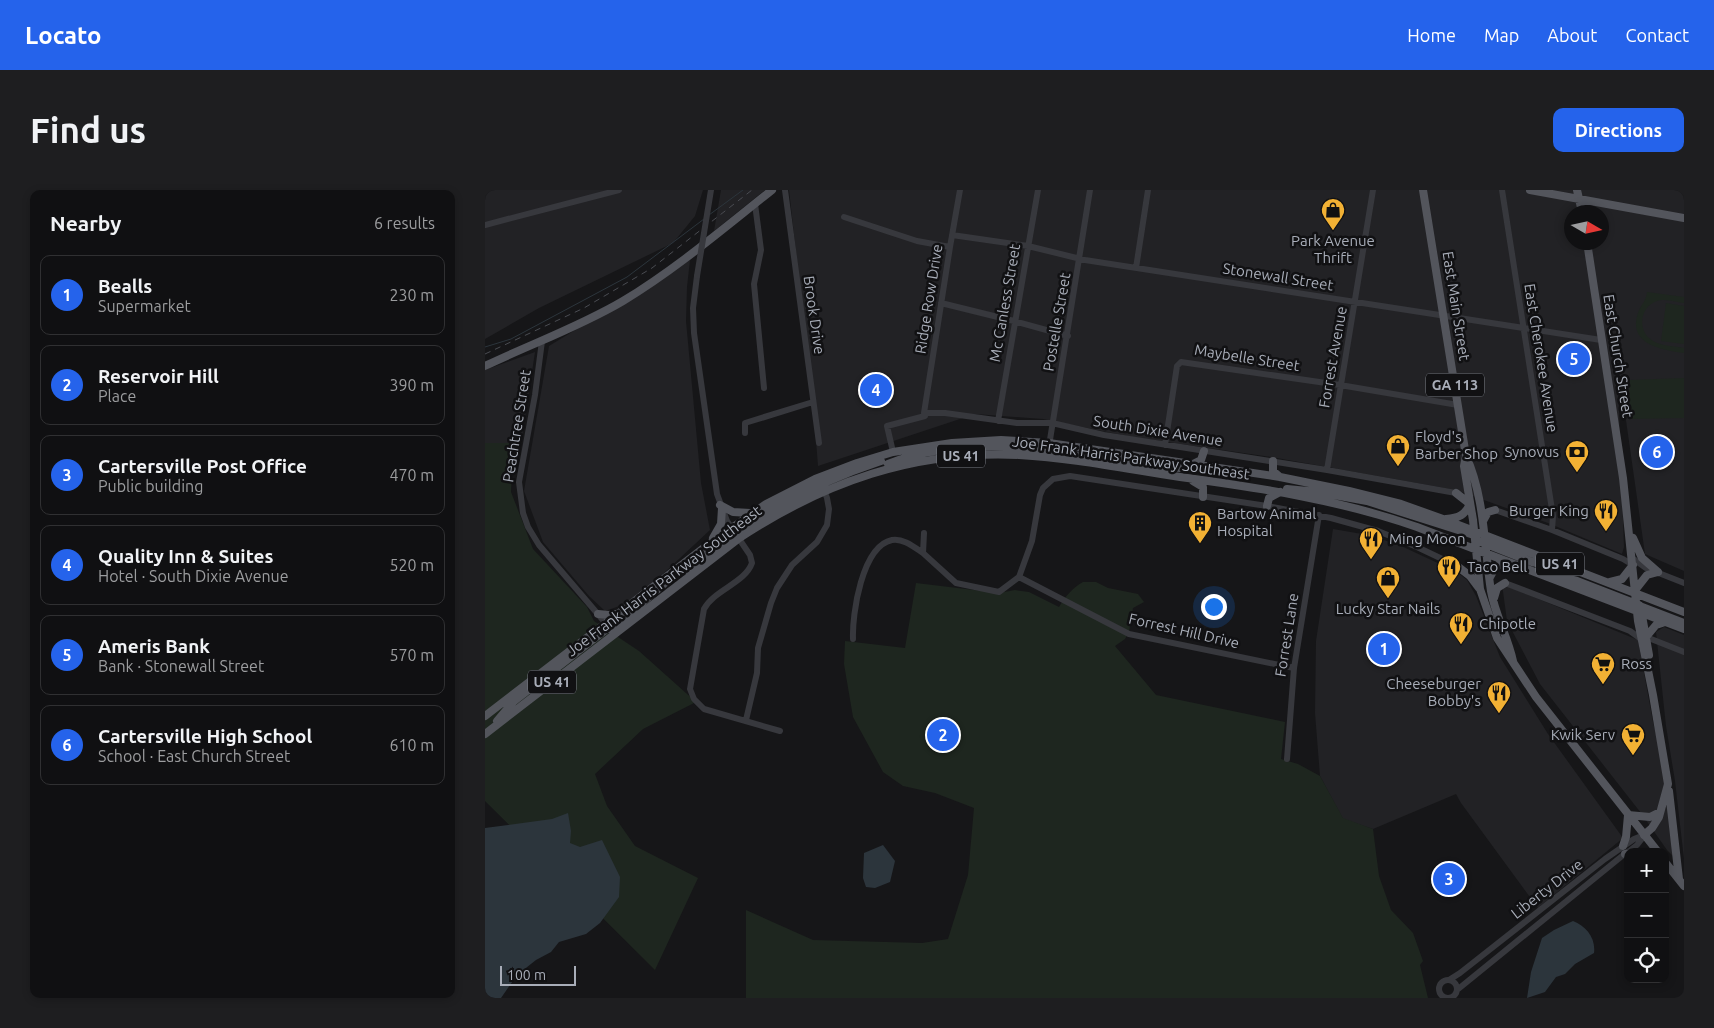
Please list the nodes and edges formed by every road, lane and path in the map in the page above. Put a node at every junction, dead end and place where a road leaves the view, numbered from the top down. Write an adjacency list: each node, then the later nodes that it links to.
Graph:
1 (619, 190): 19 (street)
2 (711, 190): 65 (street, bridge)
3 (772, 190): 15 (main road)
4 (785, 190): 37 (street, Brook Drive)
5 (960, 190): 20 (street, Ridge Row Drive)
6 (1038, 190): 21 (street, Mc Canless Street)
7 (1090, 190): 24 (street, Postelle Street)
8 (1148, 190): 25 (street)
9 (1373, 190): 26 (street, Forrest Avenue)
10 (1423, 190): 28 (main road, East Main Street / GA 113)
11 (1502, 190): 30 (street, East Cherokee Avenue)
12 (1530, 190): 14 (main road)
13 (1577, 190): 14 (main road)
14 (1579, 198): 16 (main road); 18 (main road)
15 (755, 204): 33 (main road); 36 (street)
16 (1581, 205)
17 (844, 217): 22 (street)
18 (1684, 218)
19 (485, 225)
20 (952, 234): 21 (street, Stonewall Street); 22 (street, Ridge Row Drive)
21 (1028, 246): 24 (street, Stonewall Street); 29 (street, Mc Canless Street)
22 (950, 247): 27 (street, Ridge Row Drive)
23 (1588, 250): 32 (main road, East Church Street)
24 (1080, 259): 25 (street, Stonewall Street); 31 (street, Postelle Street)
25 (1136, 268): 26 (street, Stonewall Street)
26 (1355, 301): 28 (street, Stonewall Street); 35 (street, Forrest Avenue)
27 (941, 303): 29 (street); 39 (street, Ridge Row Drive)
28 (1444, 315): 30 (street, Stonewall Street); 38 (main road, East Main Street / GA 113)
29 (1014, 321): 31 (street); 40 (street, Mc Canless Street)
30 (1524, 327): 32 (street, Stonewall Street); 71 (street, East Cherokee Avenue)
31 (1068, 336): 41 (street, Postelle Street)
32 (1601, 340): 72 (main road, East Church Street)
33 (542, 341): 34 (main road); 101 (street, Peachtree Street)
34 (485, 366)
35 (1340, 385): 38 (street, Maybelle Street); 44 (street, Maybelle Street); 53 (street, Forrest Avenue)
36 (763, 388)
37 (813, 402): 42 (street); 43 (street, Brook Drive)
38 (1459, 405): 49 (main road, East Main Street / GA 113)
39 (924, 413): 40 (street, South Dixie Avenue); 48 (street, South Dixie Avenue)
40 (998, 420): 41 (street, South Dixie Avenue)
41 (1052, 424): 44 (street, South Dixie Avenue); 46 (street, Postelle Street)
42 (745, 433)
43 (819, 443)
44 (1165, 445): 47 (street, South Dixie Avenue)
45 (903, 450): 46 (main road, Joe Frank Harris Parkway Southeast / US 41); 48 (main road, Joe Frank Harris Parkway Southeast / US 41); 74 (main road)
46 (1048, 451): 51 (main road, Joe Frank Harris Parkway Southeast / US 41); 52 (main road); 54 (main road, Joe Frank Harris Parkway Southeast / US 41); 57 (main road, Joe Frank Harris Parkway Southeast / US 41)
47 (1204, 451): 50 (street, South Dixie Avenue); 51 (main road)
48 (893, 452): 67 (main road, Joe Frank Harris Parkway Southeast / US 41)
49 (1467, 456): 56 (main road, East Main Street / GA 113); 62 (main road, East Main Street / GA 113)
50 (1273, 461): 53 (street, South Dixie Avenue); 55 (main road)
51 (1193, 464): 52 (main road, Joe Frank Harris Parkway Southeast / US 41)
52 (1218, 468): 55 (main road, Joe Frank Harris Parkway Southeast / US 41)
53 (1327, 470): 60 (street, South Dixie Avenue)
54 (1184, 477): 58 (main road, Joe Frank Harris Parkway Southeast / US 41); 61 (main road)
55 (1280, 477): 69 (main road, Joe Frank Harris Parkway Southeast / US 41)
56 (1467, 483): 60 (main road); 63 (main road, East Main Street / GA 113)
57 (823, 490): 74 (main road, Joe Frank Harris Parkway Southeast / US 41); 115 (street)
58 (1269, 490): 59 (main road, Joe Frank Harris Parkway Southeast / US 41); 76 (main road)
59 (1281, 492): 64 (main road); 81 (main road, Joe Frank Harris Parkway Southeast / US 41)
60 (1456, 493): 63 (main road)
61 (1203, 497): 64 (street); 90 (street)
62 (1479, 501): 66 (main road); 70 (main road, East Main Street / GA 113)
63 (1470, 504): 69 (main road); 76 (main road, East Main Street / GA 113)
64 (1267, 506): 68 (street)
65 (721, 507): 67 (main road); 74 (street); 77 (main road)
66 (1495, 510): 70 (main road); 71 (street)
67 (755, 511): 74 (main road, Joe Frank Harris Parkway Southeast / US 41)
68 (1319, 515): 86 (street); 112 (street, Forrest Lane)
69 (1443, 519): 76 (main road, Joe Frank Harris Parkway Southeast / US 41)
70 (1482, 522): 75 (main road, East Main Street / GA 113)
71 (1552, 530): 82 (street)
72 (1629, 530): 83 (main road, East Church Street); 88 (main road)
73 (924, 532): 79 (street)
74 (735, 533): 77 (main road, Joe Frank Harris Parkway Southeast / US 41); 105 (main road, Joe Frank Harris Parkway Southeast / US 41); 115 (street)
75 (1483, 534): 76 (main road, Joe Frank Harris Parkway Southeast / US 41); 78 (main road, East Main Street / GA 113); 87 (main road, Joe Frank Harris Parkway Southeast / US 41)
76 (1474, 536): 78 (main road); 81 (main road, East Main Street / GA 113)
77 (709, 544): 85 (main road, Joe Frank Harris Parkway Southeast / US 41)
78 (1484, 544): 80 (main road, East Main Street / GA 113); 87 (main road)
79 (923, 553): 90 (street); 109 (street)
80 (1485, 553): 81 (main road, Joe Frank Harris Parkway Southeast / US 41); 84 (main road, Joe Frank Harris Parkway Southeast / US 41); 91 (main road, East Main Street / GA 113)
81 (1476, 554): 86 (main road); 96 (main road, East Main Street / GA 113)
82 (1610, 554): 83 (street); 89 (street)
83 (1632, 558): 88 (street); 89 (main road); 95 (main road, East Church Street)
84 (1511, 563): 91 (main road); 98 (main road, Joe Frank Harris Parkway Southeast / US 41)
85 (682, 564): 100 (main road, Joe Frank Harris Parkway Southeast / US 41); 105 (main road)
86 (1457, 566): 96 (main road)
87 (1577, 571): 92 (main road, Joe Frank Harris Parkway Southeast / US 41)
88 (1658, 572): 94 (street); 95 (main road)
89 (1626, 575): 92 (main road)
90 (1019, 577): 112 (street, Forrest Hill Drive)
91 (1490, 577): 93 (main road); 97 (main road, East Main Street / GA 113)
92 (1608, 582): 95 (main road, Joe Frank Harris Parkway Southeast / US 41)
93 (1505, 583): 97 (main road); 107 (street)
94 (1684, 583)
95 (1636, 587): 98 (main road, East Church Street); 99 (main road, Joe Frank Harris Parkway Southeast / US 41)
96 (1481, 589): 111 (main road, East Main Street / GA 113)
97 (1494, 601): 111 (main road, East Main Street / GA 113)
98 (1639, 608): 102 (main road, Joe Frank Harris Parkway Southeast / US 41); 103 (main road); 104 (main road, East Church Street); 108 (main road, East Church Street)
99 (1684, 612)
100 (618, 613): 101 (main road); 105 (main road, Joe Frank Harris Parkway Southeast / US 41)
101 (597, 614): 105 (street, Peachtree Street)
102 (1665, 622): 106 (main road, Joe Frank Harris Parkway Southeast / US 41); 108 (main road)
103 (1684, 623)
104 (1639, 625): 107 (street); 108 (main road, East Church Street)
105 (610, 628): 113 (main road, Joe Frank Harris Parkway Southeast / US 41); 118 (main road)
106 (1684, 630)
107 (1630, 631): 108 (street)
108 (1644, 638): 110 (street); 120 (main road, East Church Street)
109 (853, 639)
110 (1684, 652)
111 (1513, 661): 122 (main road, East Main Street / GA 113)
112 (1294, 668): 119 (street, Forrest Lane)
113 (495, 708): 114 (main road, Joe Frank Harris Parkway Southeast / US 41); 116 (main road)
114 (485, 716)
115 (746, 720): 117 (street)
116 (485, 721)
117 (780, 730)
118 (487, 732)
119 (1287, 759)
120 (1667, 784): 121 (main road, East Church Street); 130 (main road)
121 (1661, 812): 122 (main road); 123 (main road, East Church Street)
122 (1629, 815): 123 (main road, East Main Street / GA 113); 124 (main road)
123 (1644, 835): 125 (street, Liberty Drive); 126 (main road, East Main Street / GA 113)
124 (1626, 848)
125 (1628, 848)
126 (1654, 848)
127 (1624, 853): 132 (street, Liberty Drive)
128 (1624, 854): 133 (street, Liberty Drive)
129 (1669, 867): 130 (main road)
130 (1679, 879): 131 (main road)
131 (1684, 886)
132 (1549, 904): 133 (street); 134 (street, Liberty Drive)
133 (1555, 911): 135 (street, Liberty Drive)
134 (1532, 917): 135 (street); 136 (street, Liberty Drive)
135 (1538, 925): 137 (street, Liberty Drive)
136 (1477, 960): 137 (street); 138 (street, Liberty Drive)
137 (1481, 969): 139 (street, Liberty Drive)
138 (1449, 980): 139 (street); 139 (street)
139 (1457, 990)

